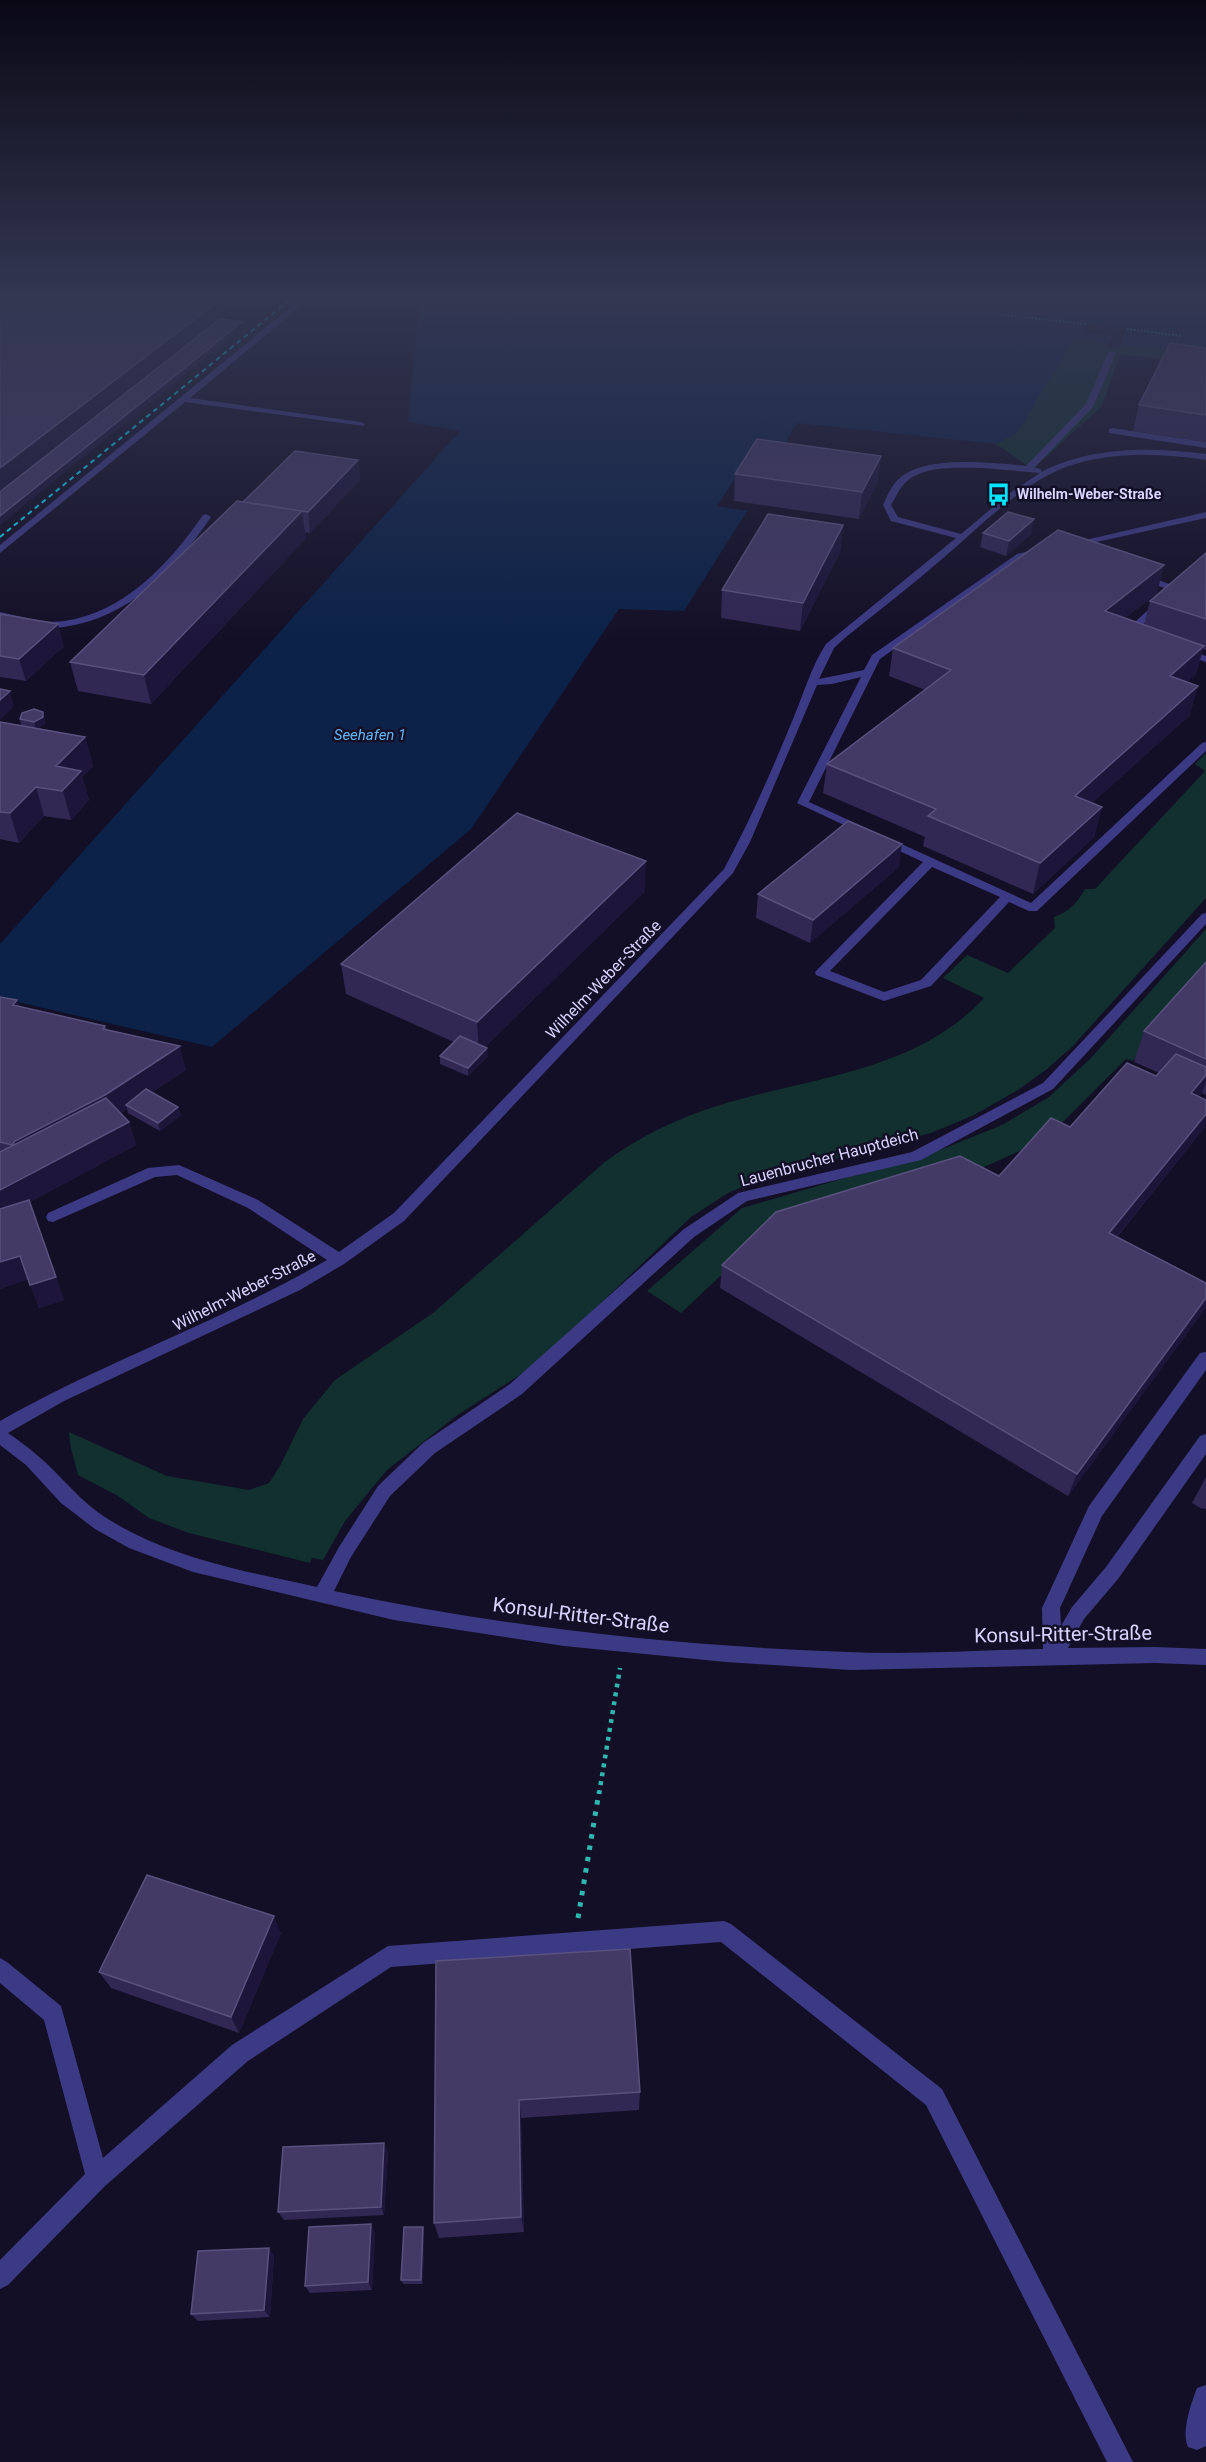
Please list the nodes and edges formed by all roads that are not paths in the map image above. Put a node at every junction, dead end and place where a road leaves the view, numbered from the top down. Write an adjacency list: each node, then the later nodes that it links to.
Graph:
1 (166, 413): 14 (street)
2 (282, 413): 4 (street)
3 (1082, 413): 8 (street)
4 (361, 424)
5 (1112, 431): 6 (street)
6 (1206, 445)
7 (1206, 457): 9 (street, Wilhelm-Weber-Straße)
8 (1028, 469): 9 (street); 12 (street)
9 (1046, 473): 12 (street, Wilhelm-Weber-Straße)
10 (1206, 514): 13 (street)
11 (206, 517): 17 (street)
12 (963, 537): 22 (street, Wilhelm-Weber-Straße)
13 (1058, 547): 15 (street); 21 (street)
14 (0, 550)
15 (1080, 555)
16 (1134, 574): 18 (street)
17 (0, 615)
18 (1151, 640)
19 (1173, 647): 20 (street)
20 (1206, 659)
21 (868, 672): 22 (street); 24 (street)
22 (813, 682): 28 (street, Wilhelm-Weber-Straße)
23 (1206, 745): 25 (street)
24 (931, 861): 25 (street); 25 (street)
25 (1008, 896)
26 (1206, 917): 33 (street, Lauenbrucher Hauptdeich)
27 (53, 1217): 28 (street)
28 (339, 1260): 30 (street, Wilhelm-Weber-Straße)
29 (1206, 1358): 34 (street)
30 (0, 1429)
31 (0, 1436): 33 (street, Konsul-Ritter-Straße)
32 (1206, 1441): 34 (street)
33 (322, 1596): 34 (street, Konsul-Ritter-Straße)
34 (1053, 1657): 35 (street, Konsul-Ritter-Straße)
35 (1206, 1657)
36 (0, 1970): 37 (street)
37 (97, 2178): 38 (street); 41 (street)
38 (0, 2277)
39 (1206, 2397): 40 (street)
40 (1197, 2438)
41 (1120, 2462)

